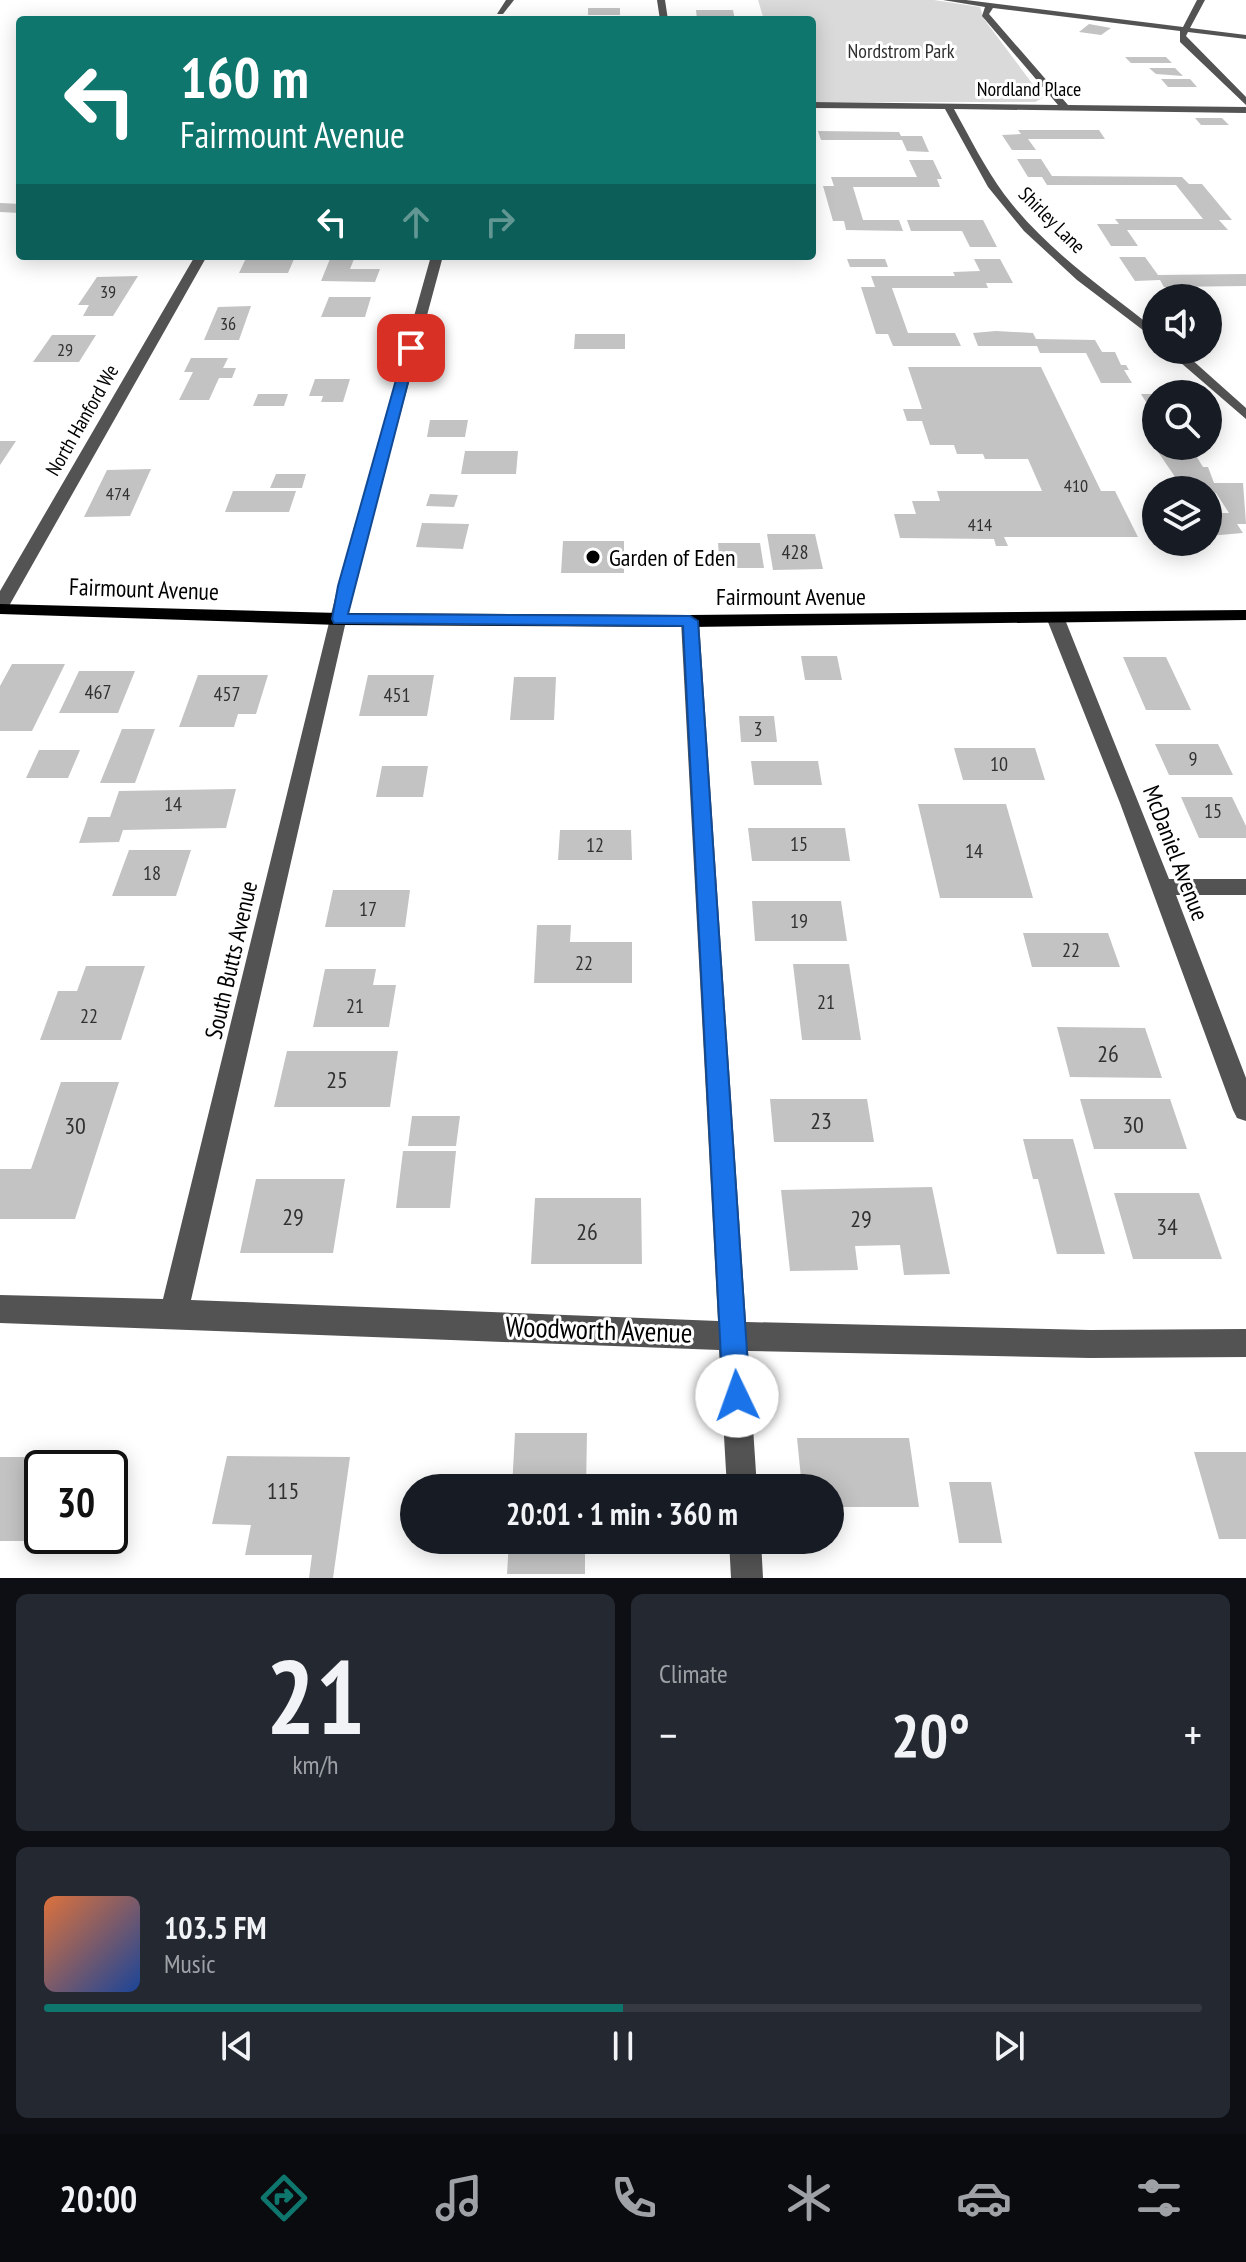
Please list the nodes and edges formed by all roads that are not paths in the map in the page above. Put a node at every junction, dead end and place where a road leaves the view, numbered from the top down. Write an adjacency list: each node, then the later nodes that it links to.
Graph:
1 (510, 0): 5 (street)
2 (947, 0): 4 (street)
3 (1201, 0): 6 (street)
4 (990, 6): 6 (street); 11 (street)
5 (500, 12)
6 (1186, 29): 7 (street); 8 (street)
7 (1246, 37)
8 (1246, 102)
9 (816, 105): 10 (street, Nordland Place)
10 (948, 107): 11 (street, Nordland Place); 15 (street, Shirley Lane)
11 (1065, 107): 12 (street, Nordland Place)
12 (1246, 110)
13 (199, 260): 18 (street, North Hanford We)
14 (436, 260): 21 (street, South Butts Avenue)
15 (1142, 325)
16 (1189, 364): 17 (street)
17 (1246, 415)
18 (0, 607): 21 (main road, Fairmount Avenue)
19 (1246, 615): 20 (main road, Fairmount Avenue)
20 (1055, 617): 22 (main road, Fairmount Avenue); 23 (street, McDaniel Avenue)
21 (339, 619): 22 (main road, Fairmount Avenue); 27 (street, South Butts Avenue)
22 (690, 621): 28 (street)
23 (1161, 887): 24 (street); 25 (street, McDaniel Avenue)
24 (1246, 887)
25 (1246, 1110)
26 (0, 1309): 27 (street, Woodworth Avenue)
27 (174, 1312): 28 (street, Woodworth Avenue)
28 (733, 1334): 29 (street, Woodworth Avenue); 30 (street)
29 (1246, 1343)
30 (741, 1474)
31 (746, 1554): 32 (street)
32 (747, 1578)

